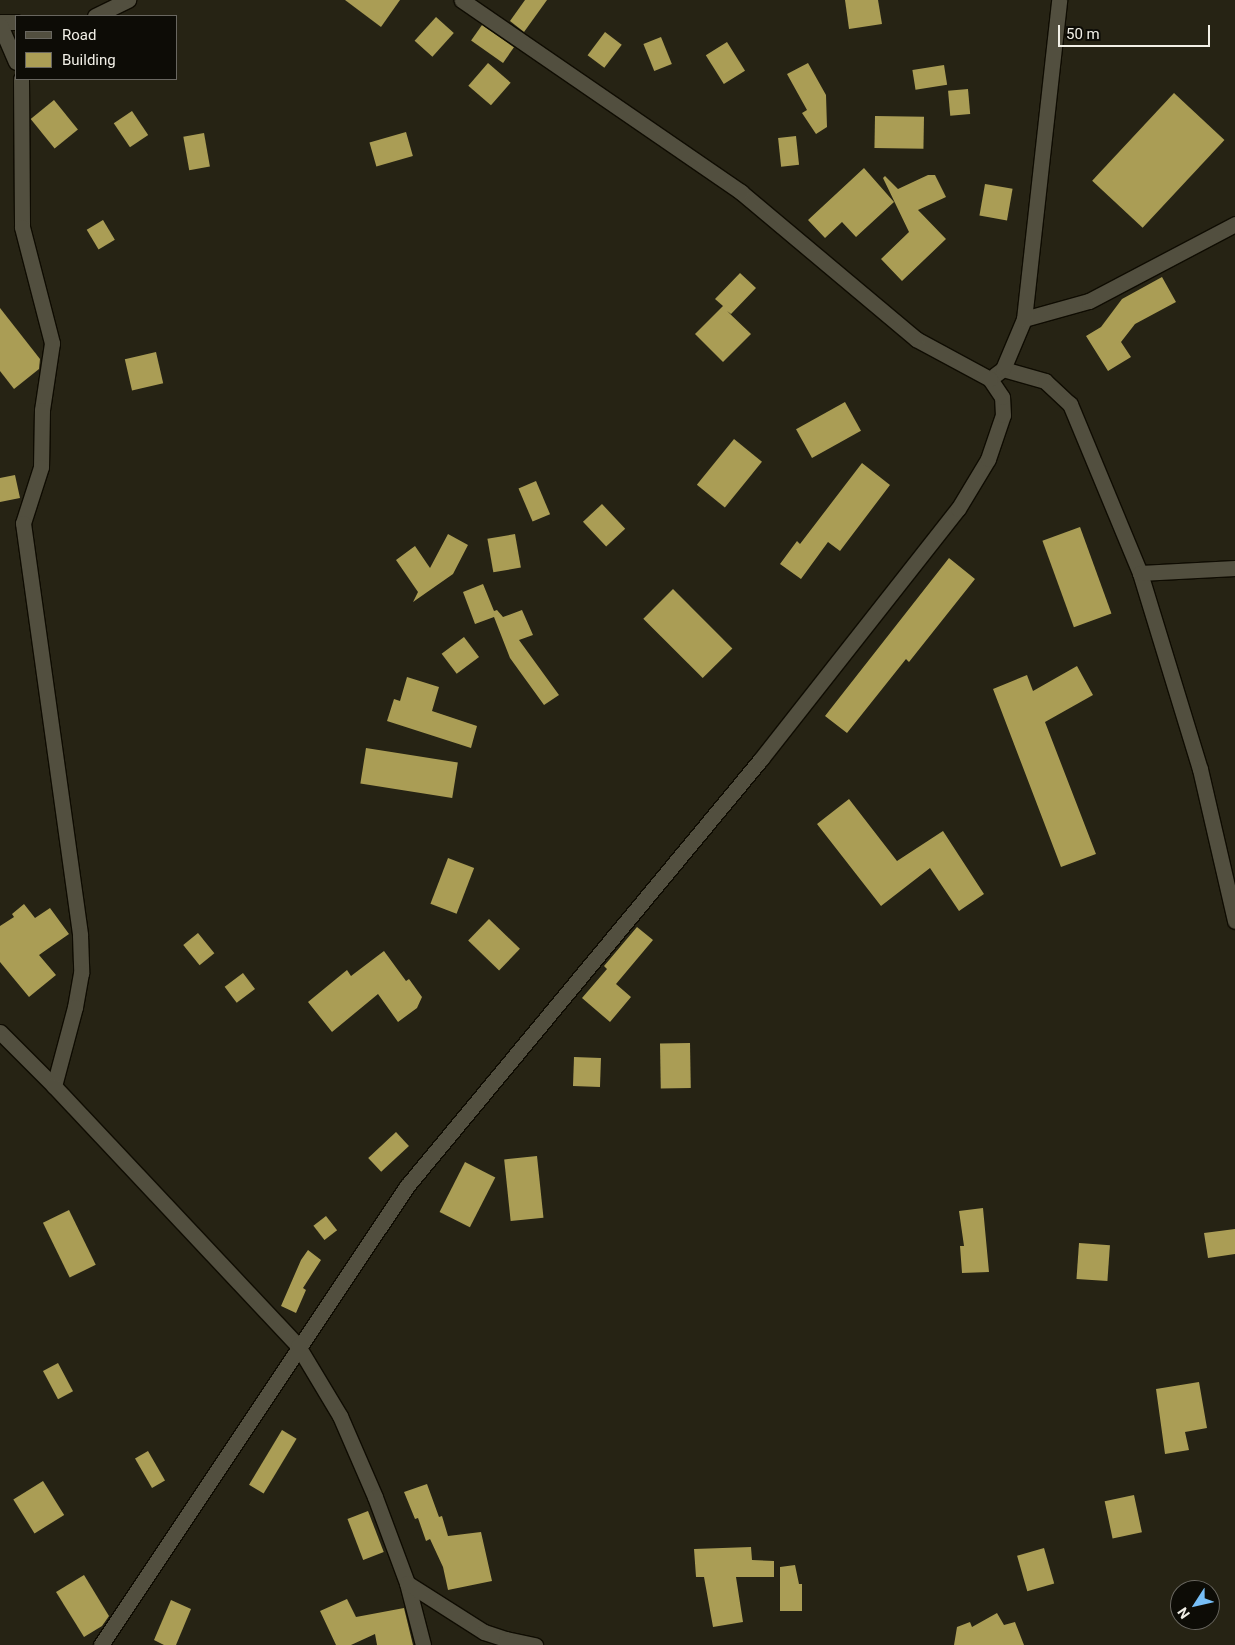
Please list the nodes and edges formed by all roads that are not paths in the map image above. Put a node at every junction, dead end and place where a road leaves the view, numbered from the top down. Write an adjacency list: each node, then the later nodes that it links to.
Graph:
1 (128, 0): 4 (street)
2 (462, 0): 12 (street)
3 (1060, 0): 10 (street)
4 (97, 15)
5 (15, 22): 6 (street)
6 (0, 23): 7 (street)
7 (15, 60)
8 (21, 80): 17 (street)
9 (1235, 224): 10 (street)
10 (1024, 319): 11 (street)
11 (1003, 369): 12 (street); 14 (street)
12 (990, 379): 18 (street)
13 (1235, 568): 14 (street)
14 (1140, 573): 15 (street)
15 (1235, 921)
16 (0, 1032): 17 (street)
17 (54, 1086): 18 (street)
18 (298, 1346): 19 (street); 20 (street)
19 (407, 1582): 21 (street); 22 (street)
20 (101, 1645)
21 (423, 1645)
22 (535, 1645)

